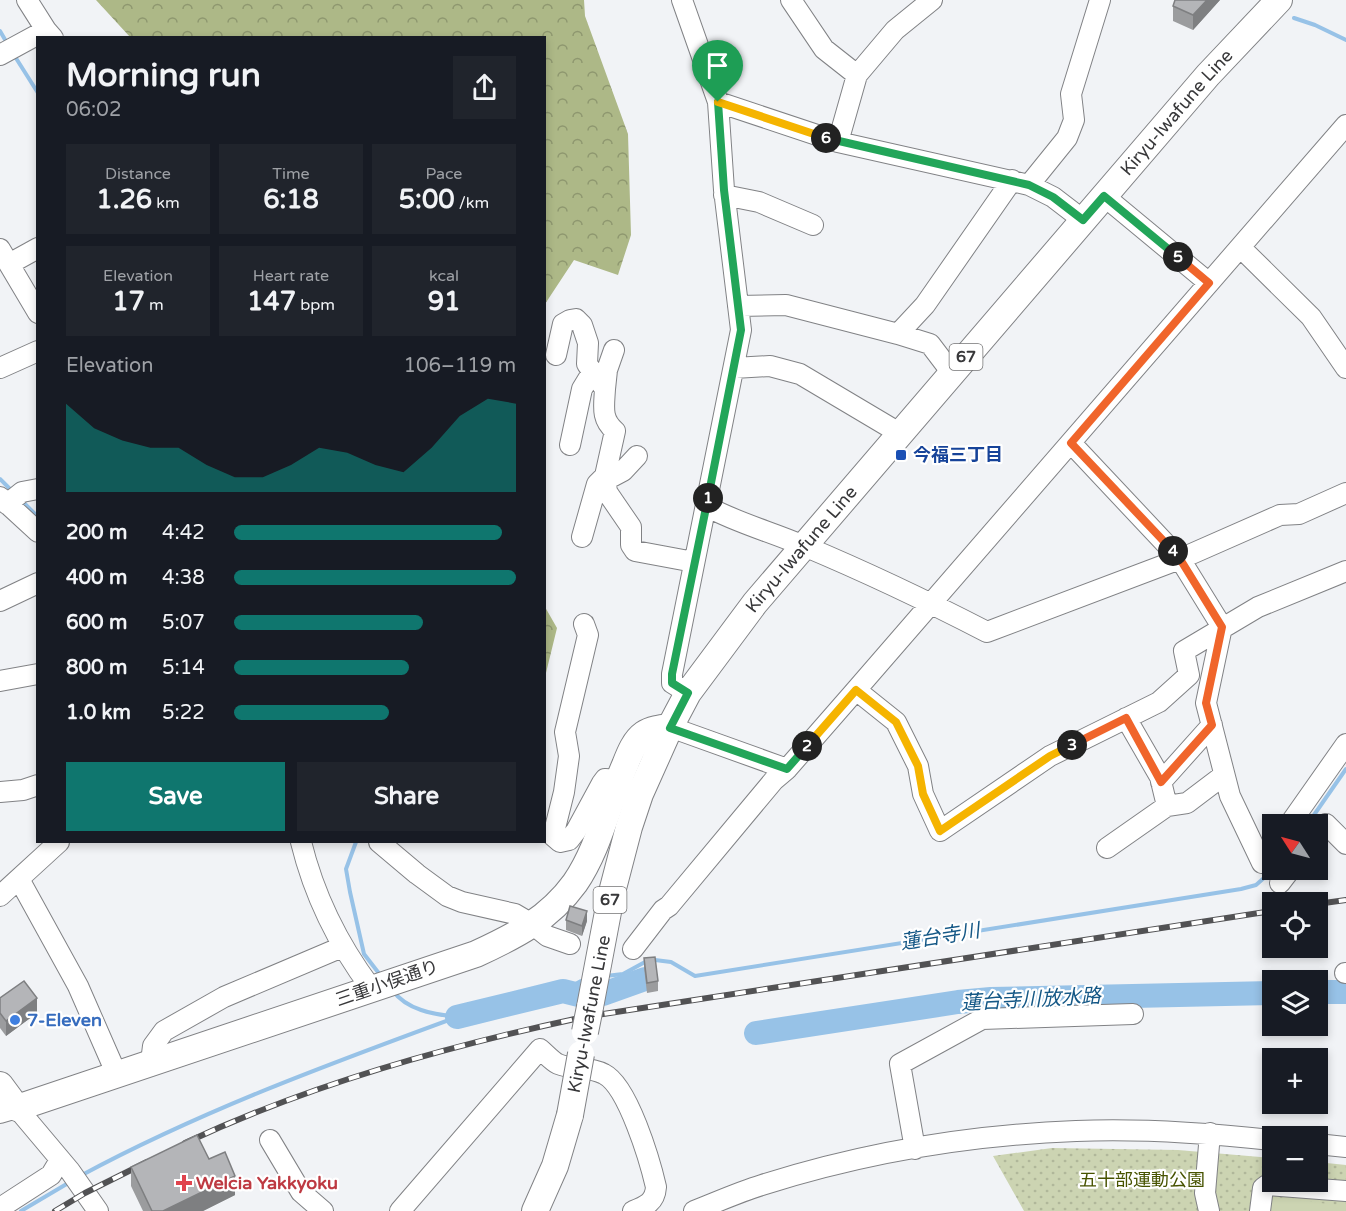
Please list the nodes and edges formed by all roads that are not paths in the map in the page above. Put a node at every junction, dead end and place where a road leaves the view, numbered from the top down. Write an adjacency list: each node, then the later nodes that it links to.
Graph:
1 (27, 0): 7 (street)
2 (682, 0): 11 (street)
3 (791, 0): 10 (street)
4 (932, 0): 10 (street)
5 (1100, 0): 14 (street)
6 (1279, 0): 16 (main road, Kiryu-Iwafune Line / 67)
7 (49, 34)
8 (36, 40): 9 (street)
9 (0, 55)
10 (857, 75): 13 (street)
11 (718, 102): 13 (street); 15 (street)
12 (1346, 125): 19 (street)
13 (838, 142): 14 (street)
14 (1021, 183): 17 (street); 25 (street)
15 (724, 195): 18 (street); 23 (street)
16 (1104, 196): 17 (main road, Kiryu-Iwafune Line / 67); 22 (street)
17 (1083, 220): 33 (main road, Kiryu-Iwafune Line / 67)
18 (813, 225)
19 (1241, 248): 22 (street); 31 (street)
20 (36, 249): 21 (street)
21 (4, 257): 24 (street)
22 (1209, 283): 36 (street)
23 (738, 306): 25 (street); 30 (street)
24 (36, 310)
25 (898, 334): 33 (street)
26 (614, 350): 34 (street)
27 (36, 352): 29 (street)
28 (556, 355): 32 (street)
29 (0, 368)
30 (734, 368): 35 (street); 43 (street)
31 (1346, 368)
32 (593, 371): 34 (street); 37 (street)
33 (952, 373): 35 (main road, Kiryu-Iwafune Line / 67)
34 (605, 389): 39 (street)
35 (901, 434): 46 (main road, Kiryu-Iwafune Line / 67)
36 (1071, 443): 47 (street); 52 (street)
37 (570, 445)
38 (637, 456): 39 (street)
39 (605, 478): 45 (street); 48 (street)
40 (36, 489): 42 (street)
41 (1346, 493): 47 (street)
42 (3, 501): 44 (street)
43 (706, 506): 46 (street); 48 (street)
44 (36, 530)
45 (582, 537)
46 (804, 546): 52 (street); 58 (main road, Kiryu-Iwafune Line / 67)
47 (1180, 559): 52 (street); 54 (street)
48 (694, 562): 58 (street)
49 (1346, 571): 54 (street)
50 (36, 584): 51 (street)
51 (0, 601)
52 (932, 603): 57 (street)
53 (584, 624): 65 (street)
54 (1222, 627): 59 (street); 60 (street)
55 (3, 674): 56 (street)
56 (36, 674)
57 (856, 690): 59 (street); 63 (street)
58 (688, 693): 61 (main road, Kiryu-Iwafune Line / 67)
59 (1126, 718): 66 (street)
60 (1212, 725): 64 (street); 66 (street)
61 (670, 728): 63 (street); 65 (main road, 三重小俣通り); 102 (main road, Kiryu-Iwafune Line / 67, bridge)
62 (1346, 744): 70 (street)
63 (787, 769): 83 (street)
64 (1224, 775): 69 (street); 77 (street)
65 (618, 780): 80 (main road, 三重小俣通り)
66 (1161, 782): 69 (street)
67 (36, 786): 68 (street)
68 (0, 792)
69 (1167, 806): 76 (street)
70 (1297, 814)
71 (1328, 826): 75 (street)
72 (58, 843): 78 (street)
73 (301, 843): 82 (street)
74 (379, 843): 80 (street)
75 (1346, 844)
76 (1107, 848)
77 (1262, 848)
78 (19, 879): 79 (street); 87 (street)
79 (0, 896)
80 (532, 924): 81 (street); 84 (main road, 三重小俣通り)
81 (570, 944)
82 (342, 947): 84 (street); 86 (street)
83 (633, 949)
84 (382, 985): 86 (main road, 三重小俣通り)
85 (1133, 1014): 95 (street)
86 (151, 1062): 87 (main road, 三重小俣通り)
87 (117, 1075): 89 (main road, 三重小俣通り)
88 (0, 1085): 89 (main road)
89 (8, 1110): 96 (street)
90 (1210, 1133): 91 (street); 95 (street); 105 (street)
91 (1262, 1139)
92 (270, 1140): 100 (street)
93 (1328, 1145): 94 (street)
94 (1346, 1147)
95 (915, 1149): 104 (street)
96 (60, 1160): 98 (street); 99 (street)
97 (1346, 1191): 106 (street)
98 (0, 1208)
99 (98, 1211)
100 (322, 1211)
101 (400, 1211): 103 (street)
102 (535, 1211)
103 (633, 1211)
104 (694, 1211)
105 (1209, 1211)
106 (1260, 1211)

